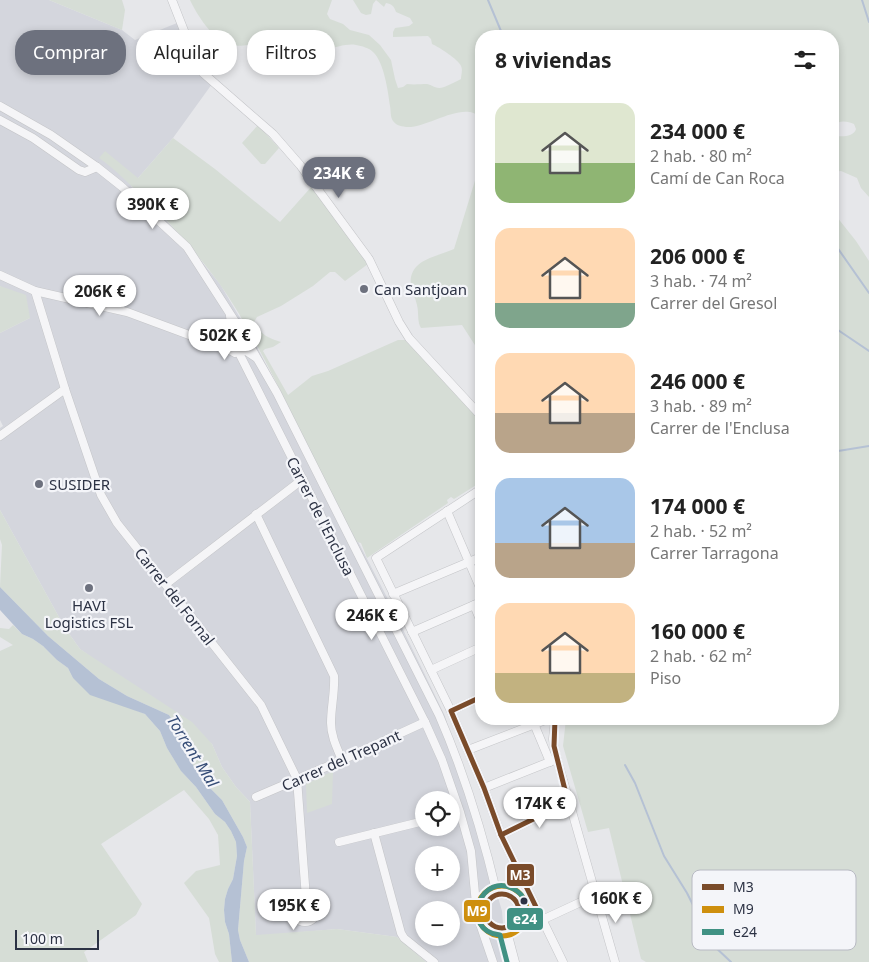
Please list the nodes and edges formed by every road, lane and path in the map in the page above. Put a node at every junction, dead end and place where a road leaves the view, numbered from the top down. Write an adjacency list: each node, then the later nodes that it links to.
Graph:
1 (172, 0): 15 (street)
2 (0, 106): 4 (street)
3 (0, 120): 4 (street)
4 (97, 167): 7 (street)
5 (0, 275): 6 (street)
6 (35, 290): 10 (street); 14 (street, Carrer del Fornal)
7 (229, 312): 8 (street); 9 (street)
8 (244, 334): 9 (street); 12 (street); 13 (street)
9 (230, 339): 10 (street); 11 (street)
10 (208, 342): 11 (street)
11 (229, 351): 12 (street)
12 (238, 351): 13 (street); 17 (street, Carrer de l'Enclusa)
13 (256, 358): 52 (street)
14 (65, 389): 16 (street); 24 (street, Carrer del Fornal)
15 (475, 410)
16 (0, 436)
17 (303, 479): 20 (street); 32 (street, Carrer de l'Enclusa)
18 (475, 493): 19 (street)
19 (447, 511): 22 (street); 25 (street)
20 (256, 514): 24 (street); 37 (street)
21 (475, 560): 22 (street)
22 (470, 562): 23 (street); 25 (street)
23 (475, 575)
24 (166, 584): 39 (street, Carrer del Fornal)
25 (393, 594): 27 (street)
26 (475, 605): 27 (street)
27 (412, 632): 29 (street)
28 (475, 650): 29 (street)
29 (431, 670): 31 (street)
30 (475, 700): 31 (street)
31 (451, 711): 36 (street)
32 (425, 722): 37 (street, Carrer del Trepant); 41 (street, Carrer de l'Enclusa)
33 (527, 725): 36 (street)
34 (541, 725): 38 (street)
35 (554, 725): 38 (street)
36 (468, 750): 40 (street)
37 (342, 760): 39 (street, Carrer del Trepant)
38 (554, 761): 40 (street); 43 (street)
39 (297, 780): 42 (street, Carrer del Trepant); 54 (street, Carrer del Fornal)
40 (484, 788): 47 (street)
41 (453, 791)
42 (256, 797)
43 (568, 802): 47 (street); 51 (street)
44 (460, 812): 50 (street, Carrer de l'Enclusa)
45 (415, 823): 46 (street)
46 (374, 833): 48 (street); 61 (street)
47 (501, 835): 49 (street)
48 (339, 842)
49 (524, 883): 53 (street); 55 (street)
50 (474, 894): 52 (street); 60 (street, Carrer de l'Enclusa)
51 (596, 895): 57 (street); 65 (street)
52 (493, 896): 53 (street); 58 (street)
53 (512, 896): 56 (street)
54 (306, 898)
55 (538, 911): 56 (street); 57 (street)
56 (518, 917): 59 (street)
57 (542, 920): 64 (street)
58 (496, 927): 59 (street); 60 (street)
59 (506, 928): 63 (street)
60 (484, 936): 62 (street, Carrer de l'Enclusa)
61 (434, 962)
62 (493, 962)
63 (515, 962)
64 (563, 962)
65 (615, 962)

